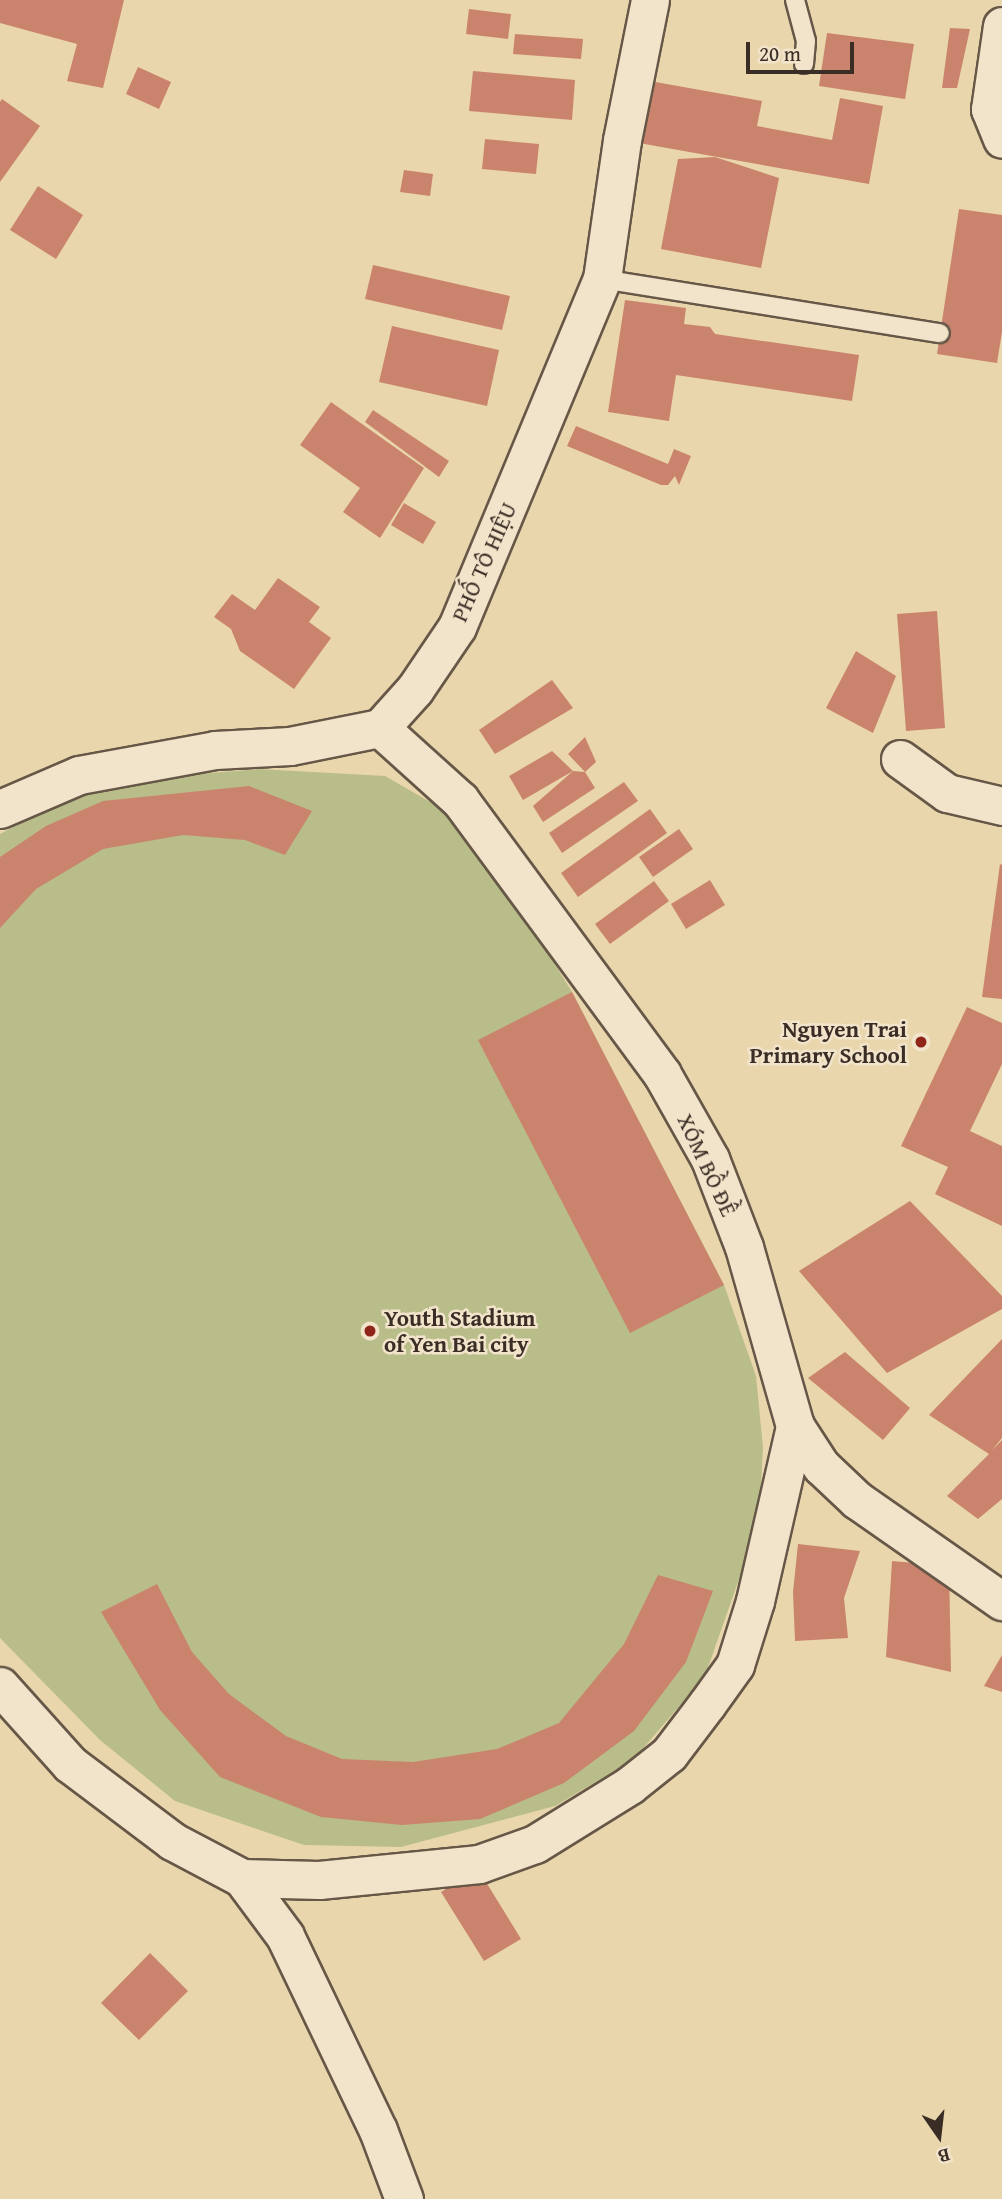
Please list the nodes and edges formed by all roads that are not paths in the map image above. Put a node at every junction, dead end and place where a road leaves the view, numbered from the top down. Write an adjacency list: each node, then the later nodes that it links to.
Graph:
1 (650, 0): 6 (street, PHỐ TÔ HIỆU)
2 (794, 0): 4 (lane)
3 (1002, 26): 5 (street)
4 (804, 64)
5 (1002, 139)
6 (602, 279): 7 (lane); 8 (street, PHỐ TÔ HIỆU)
7 (940, 332)
8 (380, 728): 11 (street); 12 (street, XÓM BỒ ĐỀ)
9 (900, 759): 10 (street)
10 (1002, 806)
11 (0, 809)
12 (795, 1426): 13 (street, XÓM BỒ ĐỀ); 15 (street)
13 (1002, 1601)
14 (0, 1686): 15 (street)
15 (242, 1878): 16 (street)
16 (404, 2199)

